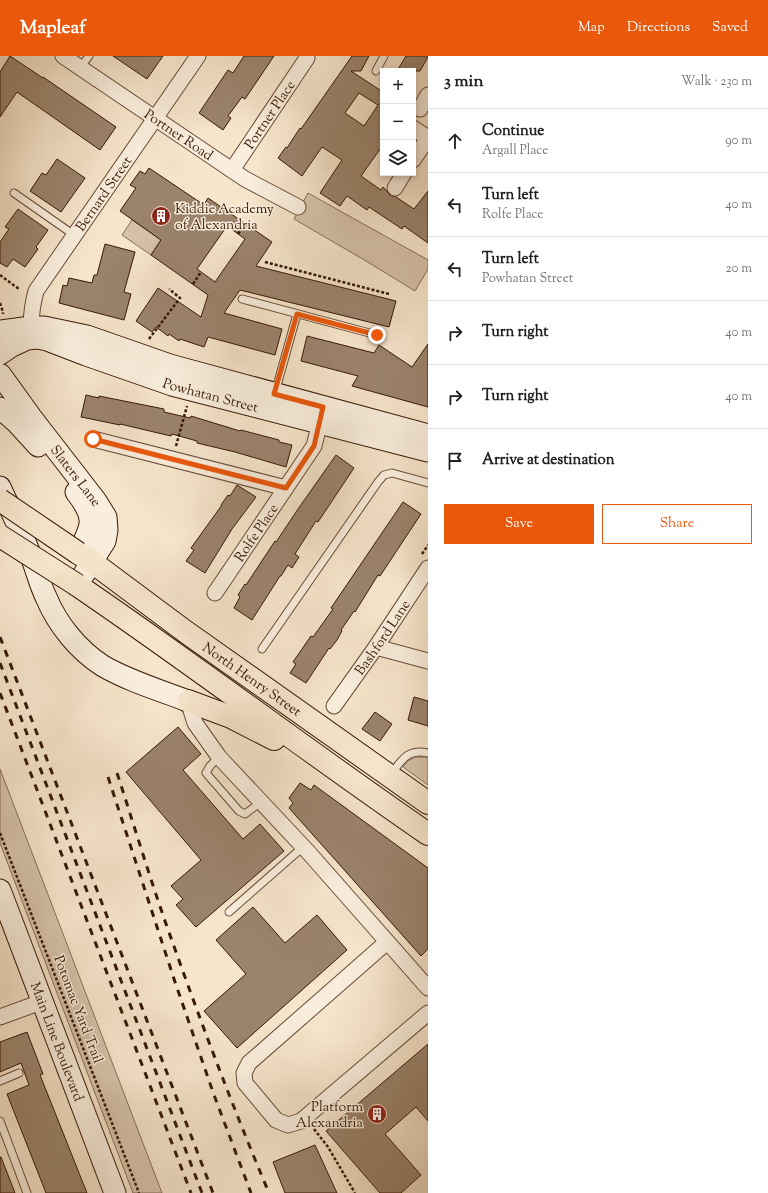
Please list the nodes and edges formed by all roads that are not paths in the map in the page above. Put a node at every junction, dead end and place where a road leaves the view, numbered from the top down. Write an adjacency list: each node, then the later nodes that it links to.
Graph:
1 (63, 56): 5 (street, Portner Road)
2 (198, 56): 9 (street, Bernard Street)
3 (384, 56): 6 (lane)
4 (308, 58): 13 (street, Portner Place)
5 (84, 62): 9 (street, Portner Road)
6 (376, 71)
7 (428, 95): 8 (street)
8 (420, 109)
9 (155, 119): 13 (street, Portner Road); 18 (street, Bernard Street)
10 (416, 130): 11 (street)
11 (428, 138): 12 (street)
12 (416, 156)
13 (232, 170): 17 (street, Portner Road)
14 (402, 176): 15 (street)
15 (395, 188)
16 (14, 193): 18 (lane)
17 (298, 207)
18 (74, 235): 22 (street, Bernard Street)
19 (242, 299): 20 (lane)
20 (297, 314): 23 (lane); 26 (lane)
21 (1, 324): 22 (street, Powhatan Street)
22 (32, 332): 24 (street, Powhatan Street); 26 (street, Powhatan Street); 26 (street, Powhatan Street)
23 (377, 335)
24 (0, 354)
25 (0, 374): 37 (street, Slaters Lane)
26 (272, 402): 28 (street, Powhatan Street)
27 (0, 408): 37 (street, Slaters Lane)
28 (321, 415): 29 (street, Powhatan Street); 31 (street, Powhatan Street); 34 (street, Rolfe Place)
29 (428, 435)
30 (93, 439): 34 (street)
31 (428, 451)
32 (428, 483): 42 (lane)
33 (0, 487): 44 (street)
34 (286, 488): 40 (street, Rolfe Place)
35 (0, 500): 37 (highway, North Henry Street, bridge)
36 (0, 536): 39 (highway, North Henry Street, bridge)
37 (85, 557): 39 (street, Slaters Lane); 49 (highway, North Henry Street)
38 (428, 568): 41 (street, Bashford Lane)
39 (77, 585): 48 (highway, North Henry Street)
40 (215, 593)
41 (376, 646): 43 (street); 45 (street, Bashford Lane)
42 (262, 649)
43 (428, 661)
44 (188, 701): 47 (street); 48 (highway)
45 (334, 706)
46 (428, 754): 49 (lane)
47 (219, 757): 50 (street); 50 (lane)
48 (344, 776): 52 (highway, North Henry Street)
49 (390, 776): 51 (highway, North Henry Street)
50 (261, 802): 53 (street)
51 (428, 802)
52 (428, 834)
53 (303, 847): 55 (lane); 56 (street)
54 (0, 890): 58 (street, Main Line Boulevard)
55 (230, 912)
56 (387, 942): 57 (street); 59 (street)
57 (428, 988)
58 (42, 1002): 60 (street); 65 (street, Main Line Boulevard)
59 (428, 1013)
60 (0, 1017)
61 (19, 1073): 62 (lane)
62 (0, 1081)
63 (0, 1121): 64 (lane)
64 (27, 1193)
65 (115, 1193)

